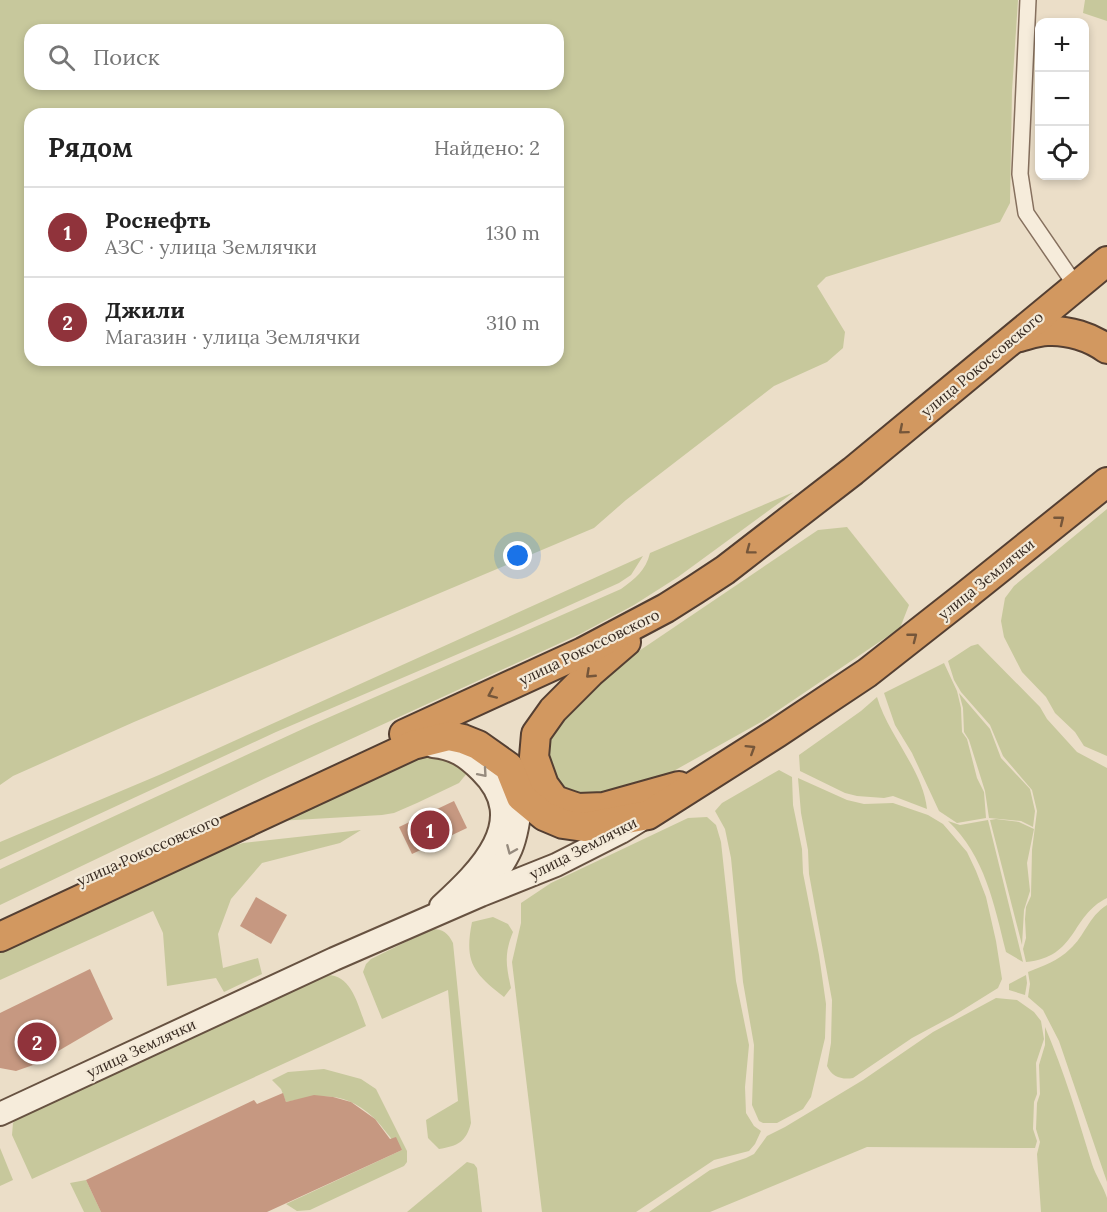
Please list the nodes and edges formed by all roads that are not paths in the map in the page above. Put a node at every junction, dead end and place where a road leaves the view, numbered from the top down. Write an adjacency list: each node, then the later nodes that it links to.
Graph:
1 (1028, 0): 3 (street)
2 (1107, 261): 3 (highway, улица Рокоссовского)
3 (1076, 286): 4 (highway, улица Рокоссовского)
4 (1013, 338): 5 (highway); 7 (highway, улица Рокоссовского, one-way to 7)
5 (1107, 349)
6 (1107, 482): 11 (highway, улица Землячки, one-way to 6)
7 (666, 608): 8 (highway, улица Рокоссовского); 11 (highway, one-way to 11)
8 (584, 652): 10 (highway); 15 (highway, улица Рокоссовского, one-way to 15)
9 (413, 745): 10 (highway, улица Рокоссовского); 16 (main road, one-way to 16); 17 (highway, улица Рокоссовского)
10 (509, 767): 12 (highway)
11 (701, 780): 13 (highway, улица Землячки)
12 (522, 797): 13 (highway); 14 (main road, one-way to 14)
13 (648, 814): 14 (main road, улица Землячки)
14 (481, 894): 16 (main road, улица Землячки)
15 (0, 917)
16 (424, 921): 18 (main road, улица Землячки)
17 (0, 937)
18 (0, 1114)

